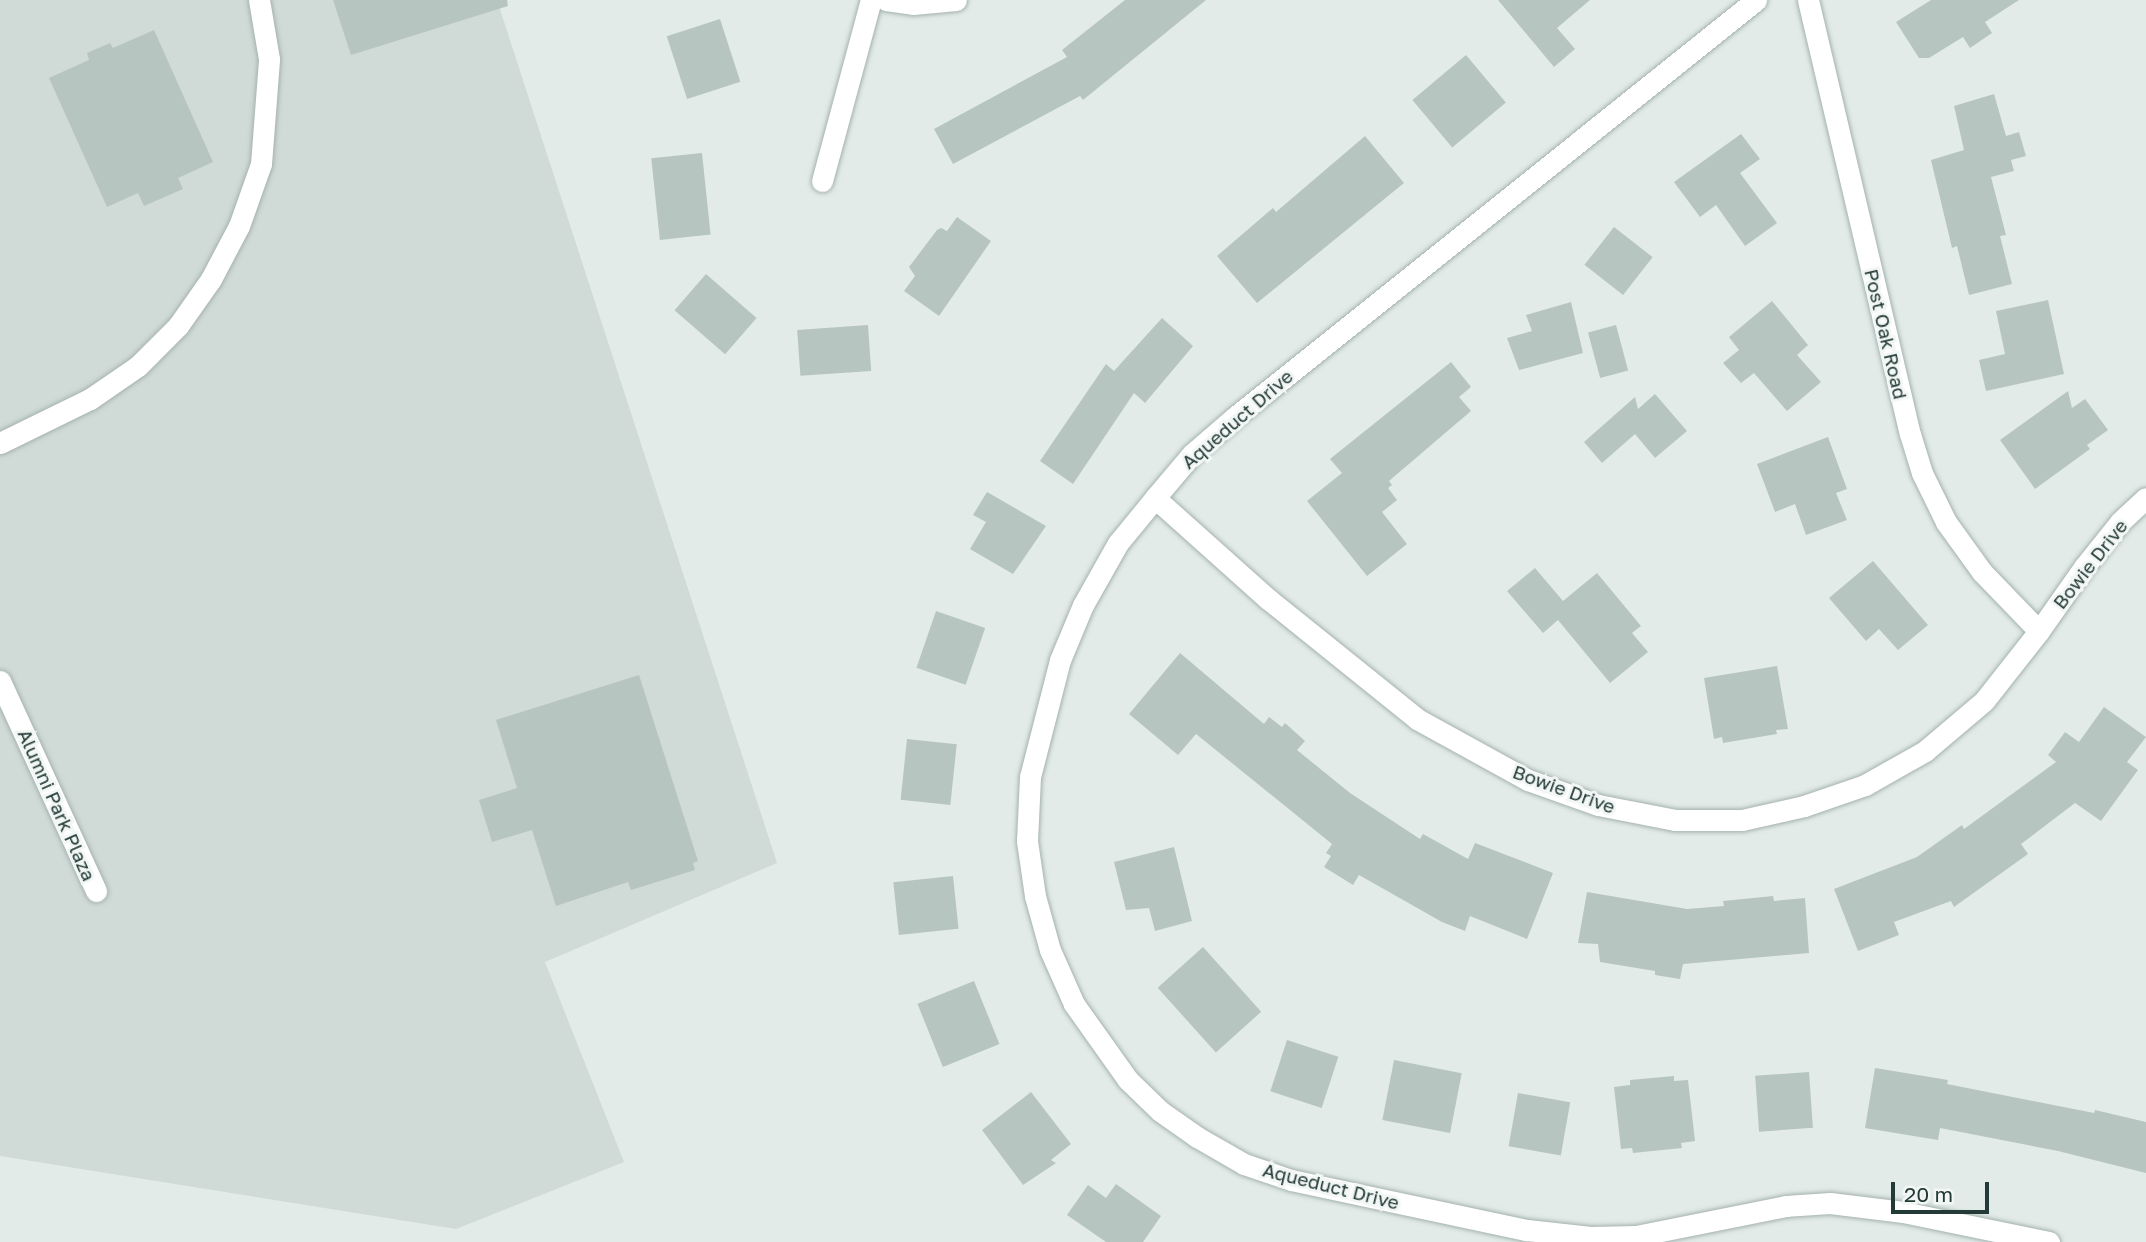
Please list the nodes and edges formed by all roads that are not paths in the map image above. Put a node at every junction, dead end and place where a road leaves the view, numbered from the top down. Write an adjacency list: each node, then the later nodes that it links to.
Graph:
1 (258, 0): 8 (street)
2 (871, 0): 7 (street)
3 (886, 0): 4 (street)
4 (956, 0)
5 (1756, 0): 9 (street, Aqueduct Drive)
6 (1808, 0): 11 (street, Post Oak Road)
7 (822, 181)
8 (0, 443)
9 (1155, 498): 11 (street, Bowie Drive); 14 (street, Aqueduct Drive)
10 (2146, 498): 11 (street, Bowie Drive)
11 (2039, 632)
12 (0, 681): 13 (street, Alumni Park Plaza)
13 (96, 891)
14 (2049, 1242)

